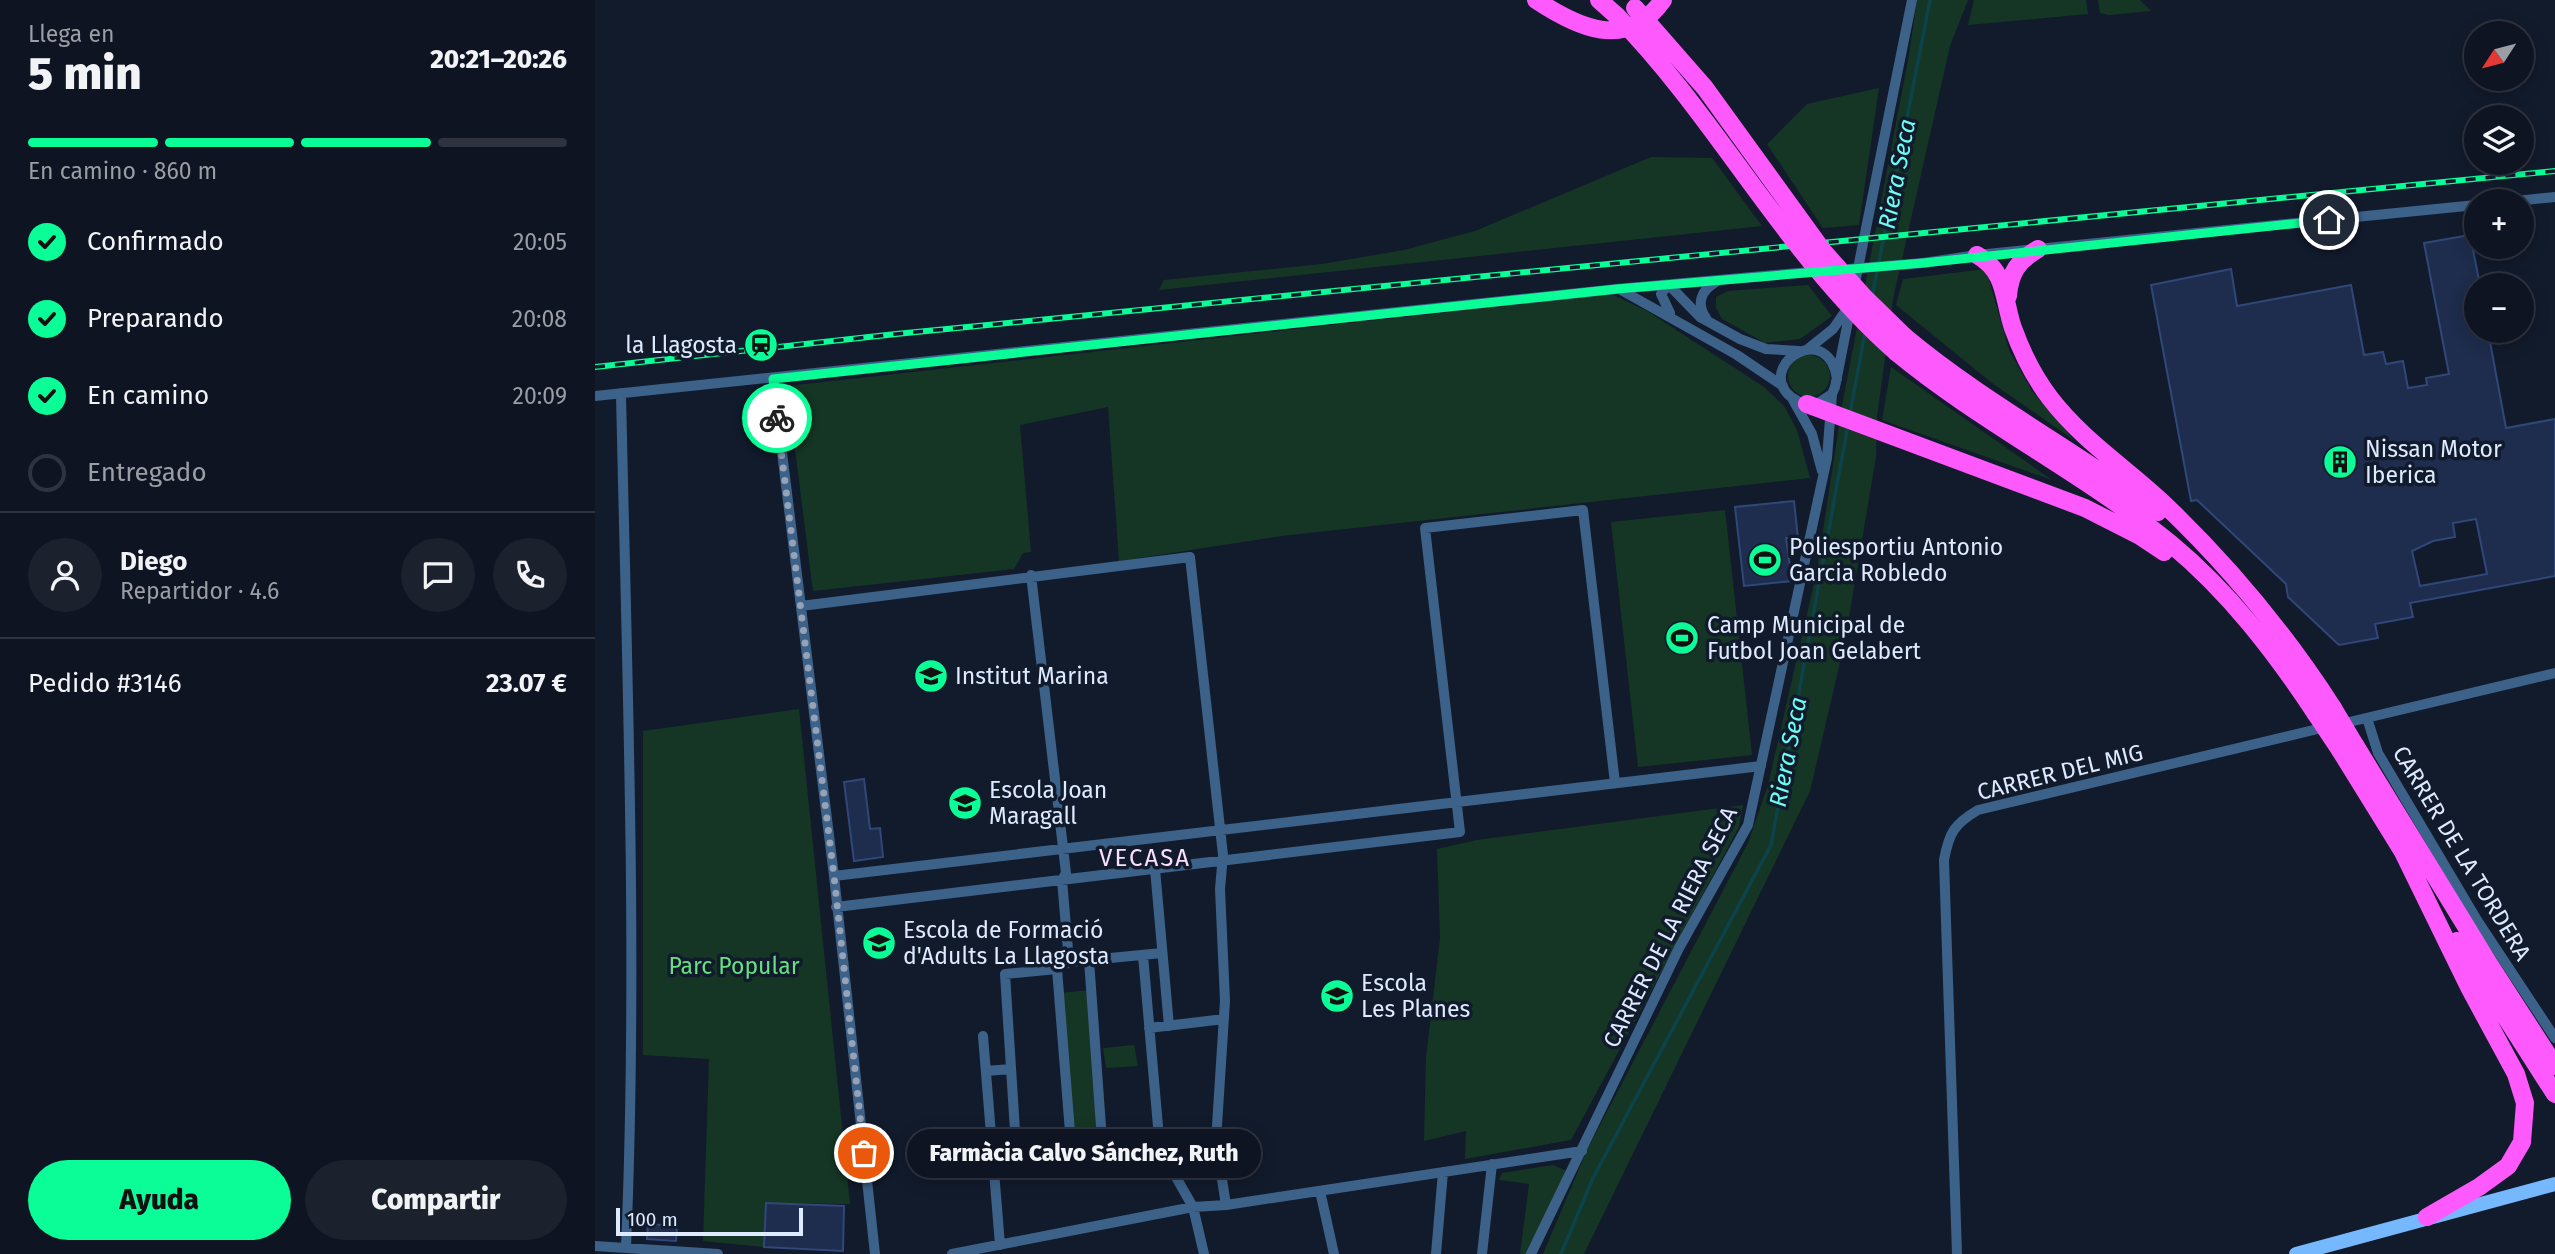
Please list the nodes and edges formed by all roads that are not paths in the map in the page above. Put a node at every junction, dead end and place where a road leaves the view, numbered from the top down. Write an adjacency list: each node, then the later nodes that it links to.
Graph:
1 (1536, 0): 3 (highway)
2 (1599, 0): 18 (highway, bridge)
3 (1663, 0)
4 (1912, 0): 14 (street)
5 (1631, 4): 18 (highway, bridge)
6 (2555, 197): 7 (street)
7 (2534, 199)
8 (2464, 206): 9 (street)
9 (2038, 248): 10 (street); 15 (highway)
10 (1977, 255): 11 (street, bridge); 15 (highway)
11 (1720, 281): 12 (street); 17 (street)
12 (1669, 285): 13 (street); 16 (street); 17 (street)
13 (1617, 289): 16 (street); 20 (street)
14 (1851, 303): 19 (street); 21 (street)
15 (2007, 306): 28 (highway)
16 (1678, 321): 22 (street)
17 (1709, 321): 19 (street)
18 (1901, 344): 28 (highway); 31 (highway)
19 (1804, 350): 21 (street); 22 (street)
20 (773, 379): 23 (street); 30 (street)
21 (1837, 379): 26 (street)
22 (1783, 386): 25 (street)
23 (621, 393): 24 (street); 74 (street)
24 (595, 396)
25 (1799, 401): 26 (highway); 27 (street, CARRER DE LA RIERA SECA)
26 (1835, 407): 27 (street, CARRER DE LA RIERA SECA); 31 (highway)
27 (1822, 478): 36 (street, CARRER DE LA RIERA SECA)
28 (2229, 574): 33 (highway)
29 (1031, 575): 30 (street); 39 (street); 40 (street)
30 (801, 606): 44 (street)
31 (2236, 608): 33 (highway)
32 (2555, 673): 34 (street, CARRER DEL MIG)
33 (2325, 711): 35 (highway, bridge)
34 (2367, 718): 56 (street, CARRER DE LA TORDERA); 83 (street, CARRER DEL MIG)
35 (2348, 748): 41 (highway); 57 (highway)
36 (1761, 766): 37 (street); 62 (street, CARRER DE LA RIERA SECA)
37 (1615, 783): 38 (street); 38 (street)
38 (1457, 802): 39 (street); 42 (street)
39 (1221, 830): 40 (street); 42 (street)
40 (1063, 849): 44 (street); 45 (street)
41 (2402, 850): 60 (highway); 71 (highway)
42 (1222, 861): 43 (street); 52 (street)
43 (1155, 869): 45 (street); 47 (street)
44 (834, 876): 46 (street)
45 (1062, 880): 46 (street); 50 (street)
46 (836, 908): 76 (street)
47 (1162, 953): 48 (street); 53 (street)
48 (1143, 955): 49 (street); 54 (street)
49 (1089, 960): 50 (street); 63 (street)
50 (1069, 962): 51 (street)
51 (1057, 970): 58 (street); 64 (street)
52 (1224, 1019): 53 (street); 69 (street)
53 (1169, 1026): 54 (street)
54 (1149, 1028): 61 (street)
55 (983, 1036): 59 (street)
56 (2555, 1038)
57 (2555, 1066)
58 (1011, 1069): 59 (street); 64 (street)
59 (986, 1071): 72 (street)
60 (2555, 1094)
61 (1160, 1149): 63 (street); 70 (street)
62 (1582, 1151): 65 (street); 82 (street, CARRER DE LA RIERA SECA)
63 (1103, 1154): 64 (street)
64 (1072, 1157)
65 (1492, 1164): 66 (street); 81 (street)
66 (1443, 1172): 68 (street); 80 (street)
67 (2555, 1184): 71 (main road)
68 (1320, 1191): 69 (street); 79 (street)
69 (1226, 1205): 70 (street)
70 (1193, 1207): 72 (street); 78 (street)
71 (2427, 1217): 84 (main road)
72 (1000, 1245): 77 (street)
73 (595, 1246): 74 (street)
74 (626, 1248): 75 (street)
75 (718, 1254)
76 (875, 1254)
77 (952, 1254)
78 (1204, 1254)
79 (1334, 1254)
80 (1436, 1254)
81 (1482, 1254)
82 (1531, 1254)
83 (1957, 1254)
84 (2296, 1254)

